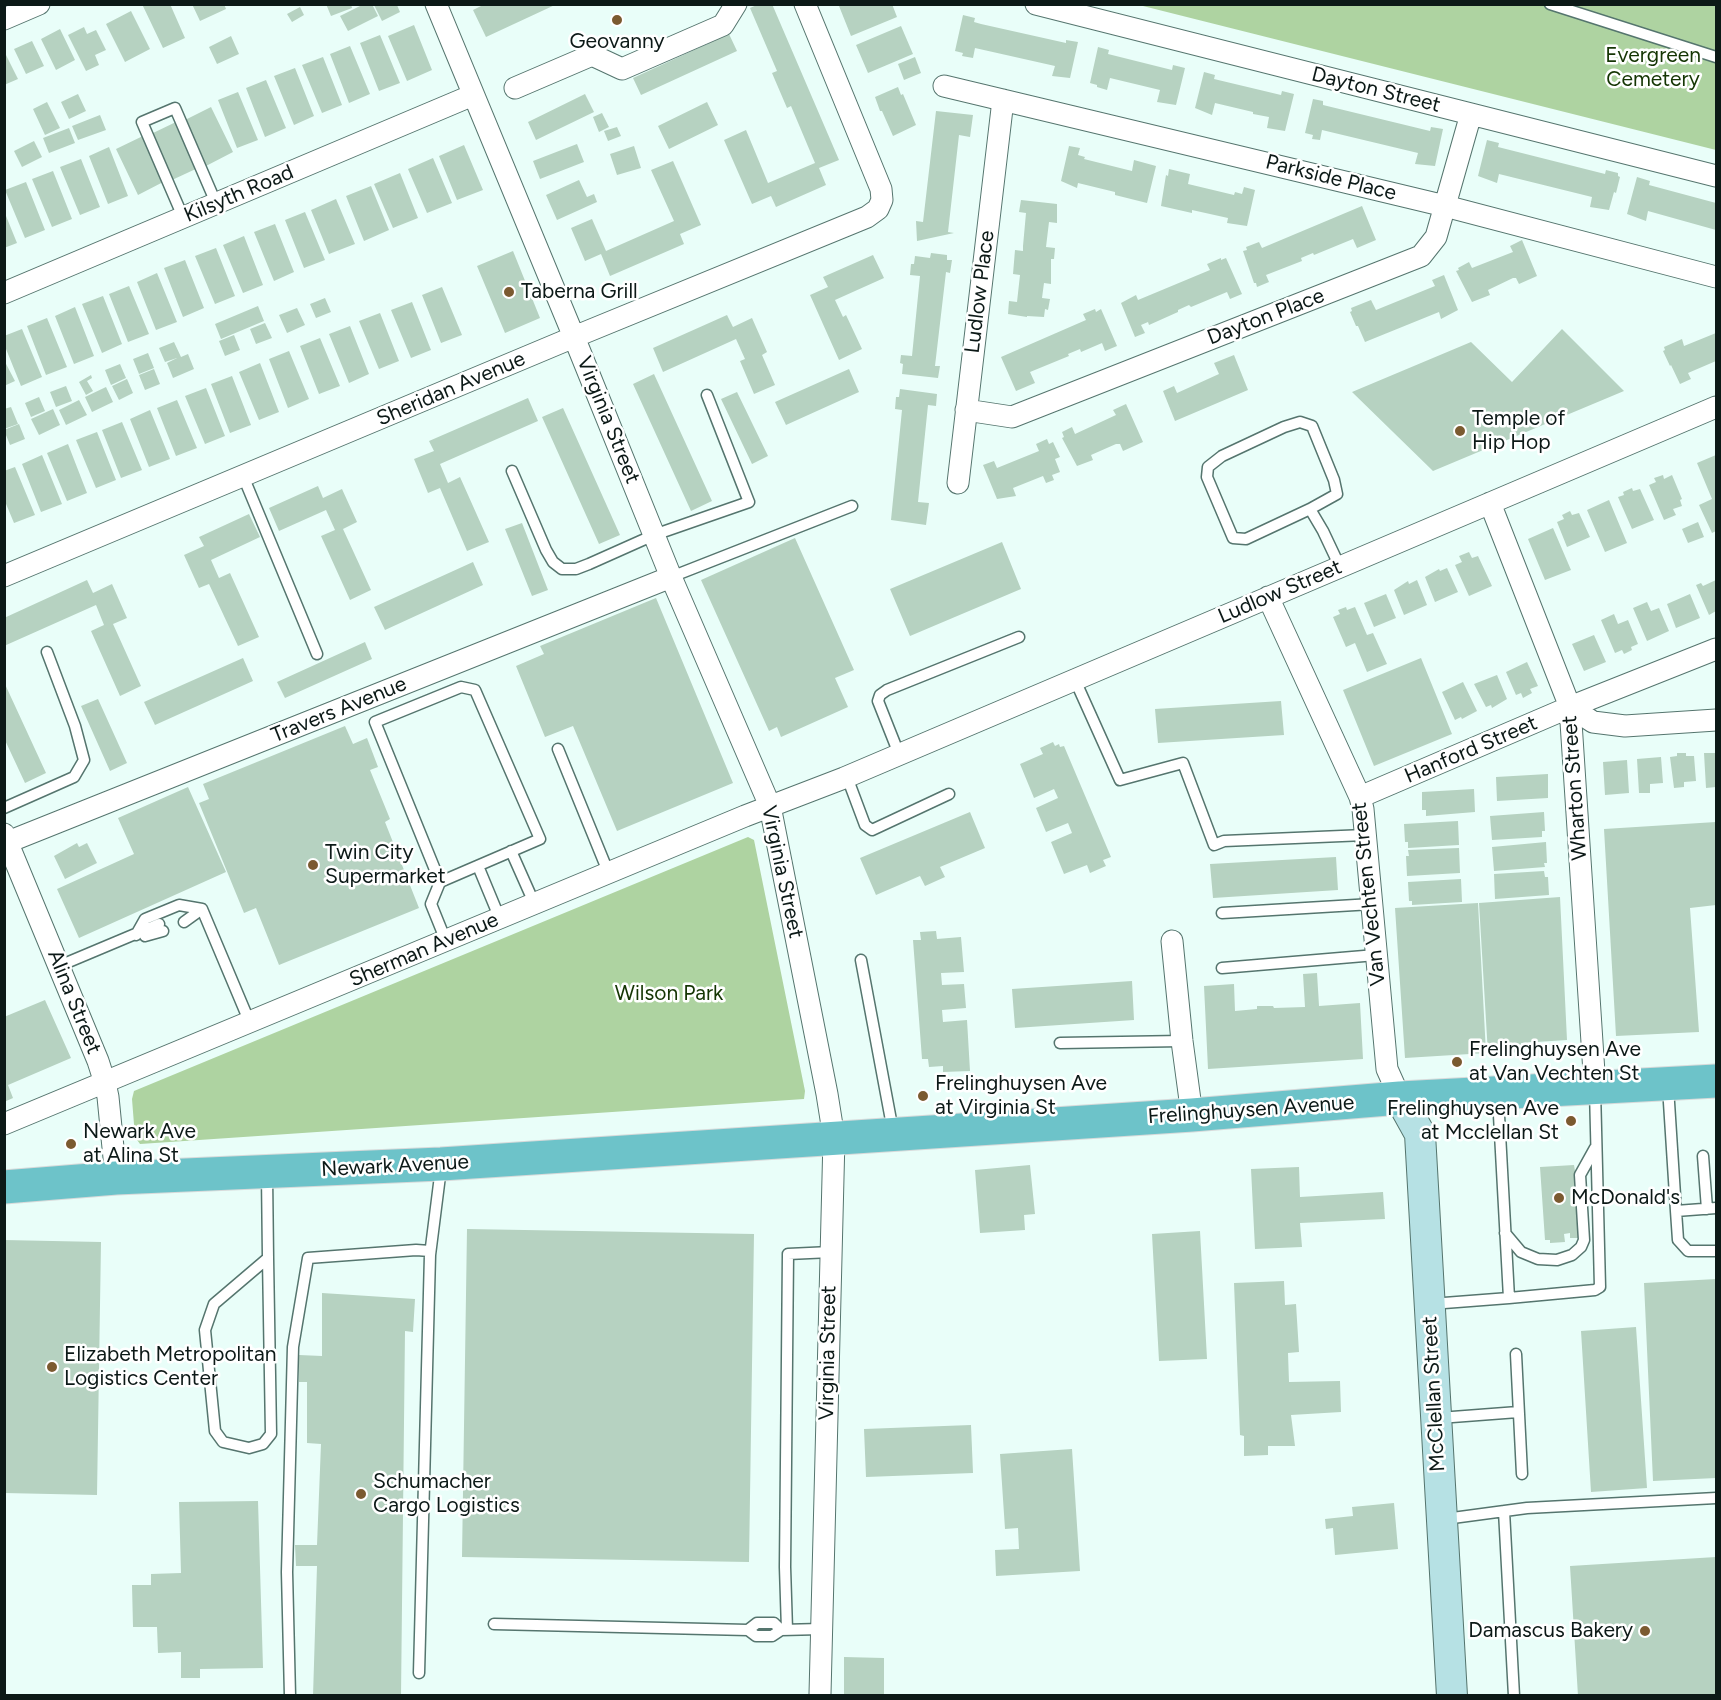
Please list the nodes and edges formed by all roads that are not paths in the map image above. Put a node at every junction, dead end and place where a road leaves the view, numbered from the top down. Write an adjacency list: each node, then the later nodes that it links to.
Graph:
1 (39, 4): 7 (street)
2 (436, 4): 11 (street, Virginia Street)
3 (736, 4): 10 (street)
4 (805, 4): 20 (street, Sheridan Avenue)
5 (1036, 4): 13 (street, Dayton Street)
6 (1550, 4): 8 (lane)
7 (4, 19)
8 (1716, 57)
9 (944, 86): 12 (street, Parkside Place)
10 (515, 88)
11 (473, 95): 15 (street, Kilsyth Road); 20 (street, Virginia Street)
12 (1003, 100): 16 (street, Parkside Place); 23 (street, Ludlow Place)
13 (1471, 114): 14 (street, Dayton Street); 16 (street, Dayton Place)
14 (1716, 176)
15 (216, 203): 17 (street, Kilsyth Road); 17 (lane)
16 (1445, 206): 18 (street, Parkside Place); 23 (street, Dayton Place)
17 (183, 217): 19 (street, Kilsyth Road)
18 (1716, 277)
19 (4, 293)
20 (574, 337): 25 (street, Sheridan Avenue); 30 (street, Virginia Street)
21 (707, 395): 30 (lane)
22 (1716, 407): 27 (street, Ludlow Street)
23 (966, 410): 26 (street, Ludlow Place)
24 (512, 471): 30 (lane)
25 (243, 476): 32 (street, Sheridan Avenue); 38 (lane)
26 (958, 483)
27 (1490, 503): 31 (street, Ludlow Street); 40 (street, Wharton Street)
28 (852, 506): 33 (lane)
29 (1310, 509): 29 (lane); 31 (lane)
30 (654, 535): 33 (street, Virginia Street)
31 (1340, 567): 34 (street, Ludlow Street)
32 (4, 576)
33 (671, 577): 41 (street, Travers Avenue); 48 (street, Virginia Street)
34 (1268, 597): 39 (street, Ludlow Street); 47 (street, Van Vechten Street)
35 (1019, 637): 44 (lane)
36 (1716, 649): 40 (street, Hanford Street)
37 (47, 652): 49 (lane)
38 (317, 654)
39 (1075, 680): 44 (street, Ludlow Street); 50 (lane)
40 (1570, 708): 42 (street); 47 (street, Hanford Street); 76 (street, Wharton Street)
41 (370, 710): 51 (street, Travers Avenue); 52 (lane); 55 (lane)
42 (1716, 720)
43 (558, 748): 54 (lane)
44 (899, 754): 45 (street, Ludlow Street)
45 (846, 777): 46 (lane); 48 (street, Sherman Avenue)
46 (950, 794)
47 (1360, 797): 50 (street, Van Vechten Street)
48 (770, 806): 54 (street, Sherman Avenue); 82 (street, Virginia Street)
49 (4, 808)
50 (1365, 835): 57 (street, Van Vechten Street)
51 (6, 838): 68 (street, Alina Street)
52 (512, 851): 53 (lane); 56 (lane)
53 (478, 866): 55 (lane); 61 (lane)
54 (609, 874): 56 (street, Sherman Avenue)
55 (440, 882): 64 (lane)
56 (535, 904): 61 (street, Sherman Avenue)
57 (1372, 904): 59 (lane); 66 (street, Van Vechten Street)
58 (202, 909): 60 (lane); 63 (lane); 70 (lane)
59 (1222, 913)
60 (183, 918)
61 (500, 919): 64 (street, Sherman Avenue)
62 (161, 927): 63 (lane)
63 (136, 936): 68 (lane)
64 (446, 941): 70 (street, Sherman Avenue)
65 (1172, 941): 71 (street)
66 (1376, 955): 69 (lane); 78 (street, Van Vechten Street)
67 (861, 960): 81 (lane)
68 (59, 966): 74 (street, Alina Street)
69 (1222, 968)
70 (250, 1023): 74 (street, Sherman Avenue)
71 (1182, 1041): 72 (lane); 79 (street)
72 (1060, 1043)
73 (1716, 1081): 75 (main road, Frelinghuysen Avenue)
74 (105, 1083): 80 (street, Sherman Avenue); 88 (street, Alina Street)
75 (1668, 1084): 76 (main road, Frelinghuysen Avenue); 91 (lane)
76 (1595, 1088): 77 (main road, Frelinghuysen Avenue); 84 (lane)
77 (1498, 1093): 78 (main road, Frelinghuysen Avenue); 92 (lane)
78 (1400, 1098): 79 (main road, Frelinghuysen Avenue); 98 (main road, McClellan Street)
79 (1191, 1115): 81 (main road, Frelinghuysen Avenue)
80 (4, 1124)
81 (894, 1134): 82 (main road, Frelinghuysen Avenue)
82 (834, 1138): 83 (main road, Frelinghuysen Avenue); 95 (street, Virginia Street)
83 (785, 1143): 86 (main road, Newark Avenue)
84 (1597, 1145): 92 (lane); 97 (lane)
85 (1703, 1156): 90 (lane)
86 (441, 1164): 87 (main road, Newark Avenue); 93 (lane)
87 (267, 1172): 88 (main road, Newark Avenue); 96 (lane)
88 (116, 1178): 89 (main road, Newark Avenue)
89 (4, 1186)
90 (1712, 1208): 91 (lane)
91 (1676, 1211): 94 (lane)
92 (1505, 1233): 97 (lane)
93 (430, 1251): 109 (lane); 111 (lane)
94 (1716, 1251)
95 (831, 1252): 107 (street, Virginia Street); 108 (lane)
96 (268, 1258): 96 (lane)
97 (1509, 1298): 98 (lane)
98 (1429, 1304): 101 (main road, McClellan Street)
99 (1516, 1354): 100 (lane)
100 (1518, 1412): 101 (lane); 102 (lane)
101 (1436, 1419): 105 (main road, McClellan Street)
102 (1522, 1474)
103 (1716, 1498): 104 (lane)
104 (1504, 1511): 105 (lane); 113 (lane)
105 (1441, 1519): 112 (main road, McClellan Street)
106 (494, 1624): 108 (lane)
107 (821, 1629): 108 (lane); 110 (street, Virginia Street)
108 (784, 1630)
109 (419, 1673)
110 (820, 1694)
111 (290, 1695)
112 (1452, 1695)
113 (1514, 1695)

